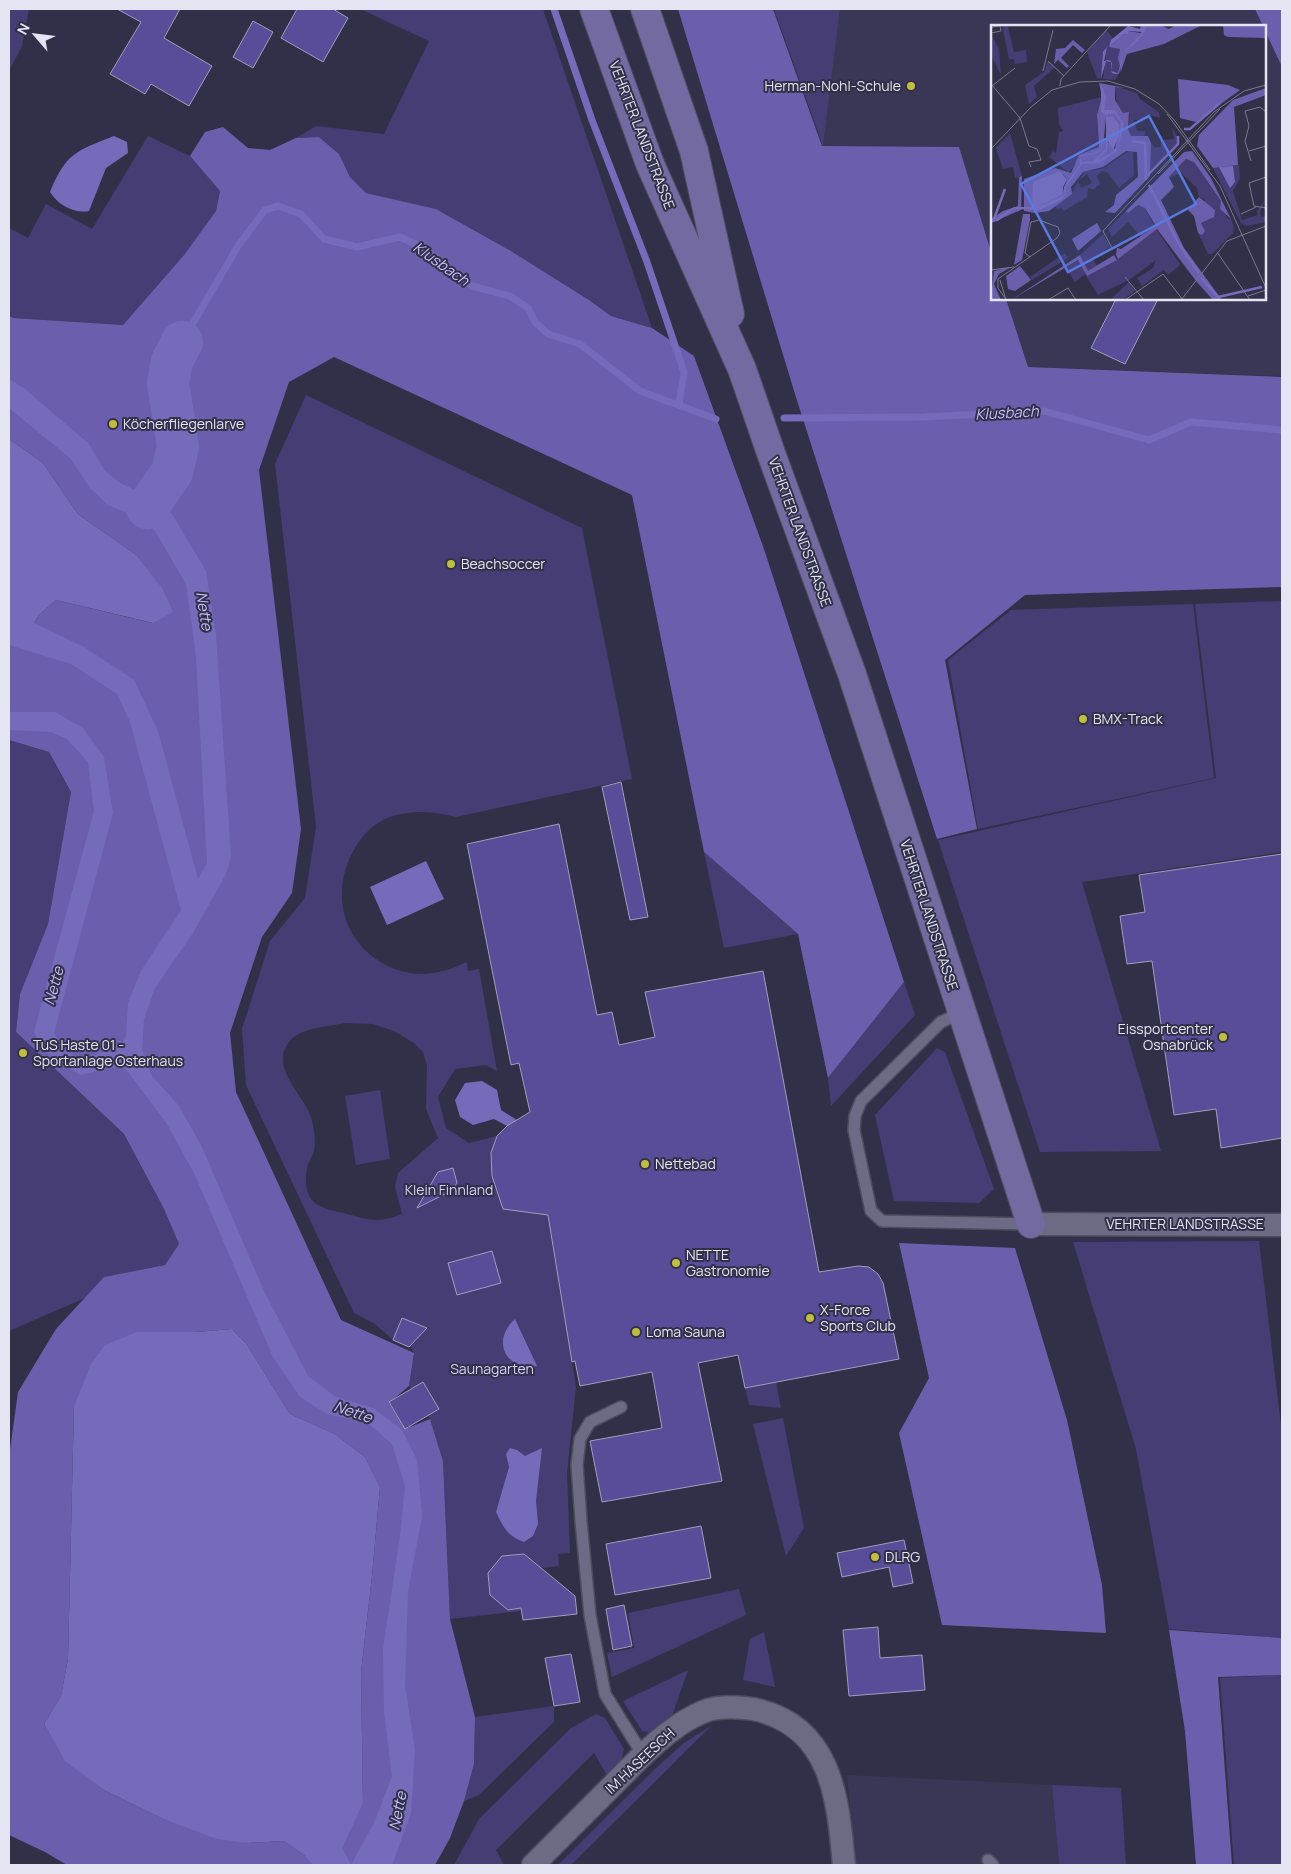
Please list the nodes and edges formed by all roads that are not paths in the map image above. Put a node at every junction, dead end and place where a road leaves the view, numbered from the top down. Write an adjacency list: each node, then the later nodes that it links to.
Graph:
1 (594, 9): 3 (main road, VEHRTER LANDSTRASSE)
2 (645, 9): 3 (main road, VEHRTER LANDSTRASSE)
3 (742, 369): 4 (main road, VEHRTER LANDSTRASSE)
4 (961, 1013): 5 (main road, VEHRTER LANDSTRASSE); 5 (lane)
5 (1031, 1224): 6 (street, VEHRTER LANDSTRASSE)
6 (1282, 1225)
7 (621, 1407): 8 (lane)
8 (643, 1755): 9 (street, IM HASEESCH); 10 (street, IM HASEESCH)
9 (533, 1865)
10 (844, 1865)

